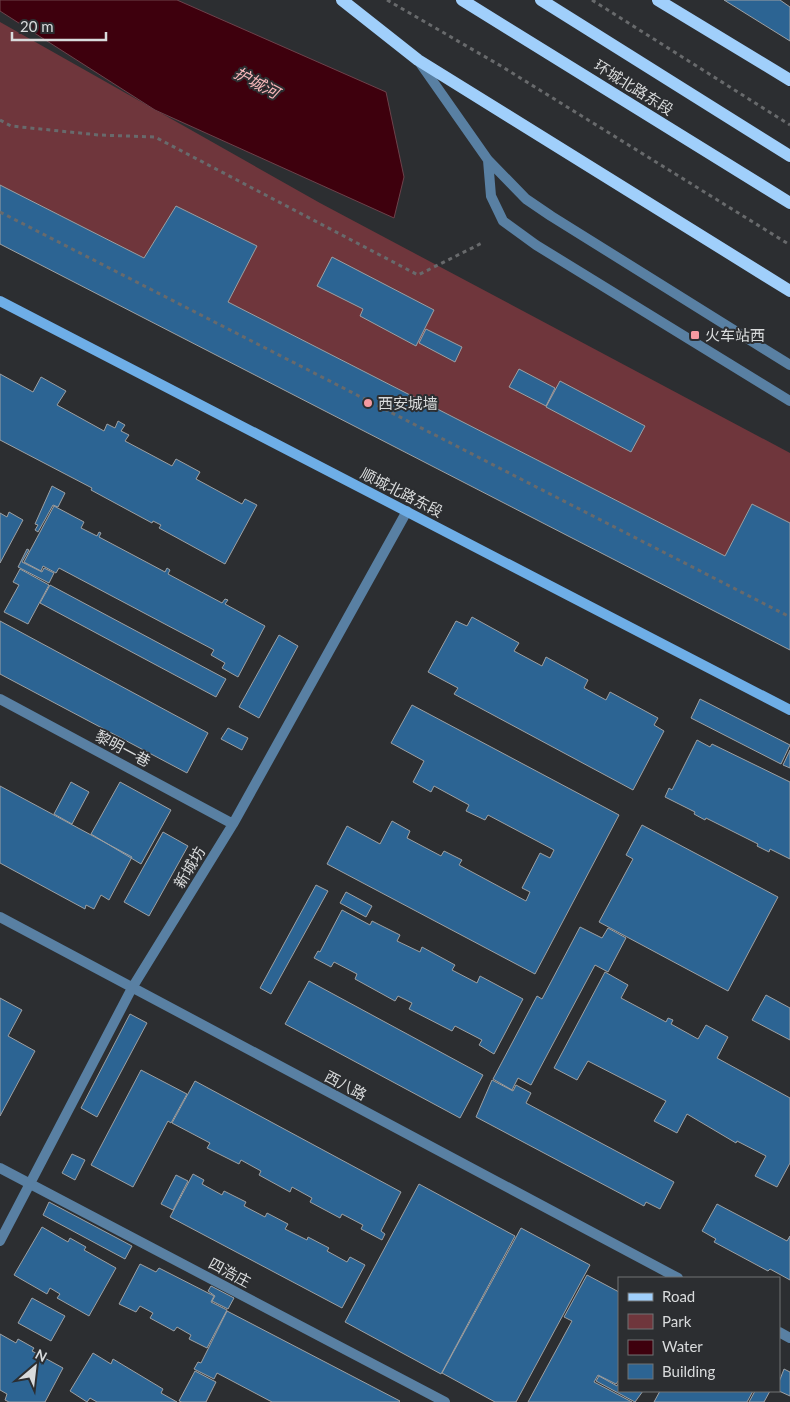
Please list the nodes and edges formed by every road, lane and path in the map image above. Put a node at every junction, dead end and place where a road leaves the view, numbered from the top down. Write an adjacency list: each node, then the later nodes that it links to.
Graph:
1 (342, 0): 7 (main road)
2 (387, 0): 16 (path)
3 (462, 0): 13 (main road, 环城北路东段)
4 (541, 0): 11 (main road, 环城北路东段)
5 (592, 0): 10 (path)
6 (658, 0): 8 (main road)
7 (418, 60): 12 (street); 17 (main road)
8 (790, 80)
9 (0, 120): 15 (path)
10 (790, 125)
11 (790, 156)
12 (488, 160): 19 (street); 20 (street)
13 (790, 203)
14 (0, 212): 22 (path)
15 (484, 242)
16 (790, 245)
17 (790, 291)
18 (0, 301): 21 (street, 顺城北路东段)
19 (790, 365)
20 (790, 401)
21 (407, 511): 24 (street, 顺城北路东段); 25 (street, 新城坊)
22 (790, 617)
23 (0, 699): 25 (street, 黎明一巷)
24 (790, 710)
25 (233, 824): 27 (street, 新城坊)
26 (0, 918): 27 (street, 西八路)
27 (132, 988): 29 (street, 新城坊); 31 (street, 西八路)
28 (0, 1168): 29 (street, 四浩庄)
29 (31, 1185): 30 (street, 新城坊); 32 (street, 四浩庄)
30 (0, 1241)
31 (676, 1277)
32 (445, 1402)

